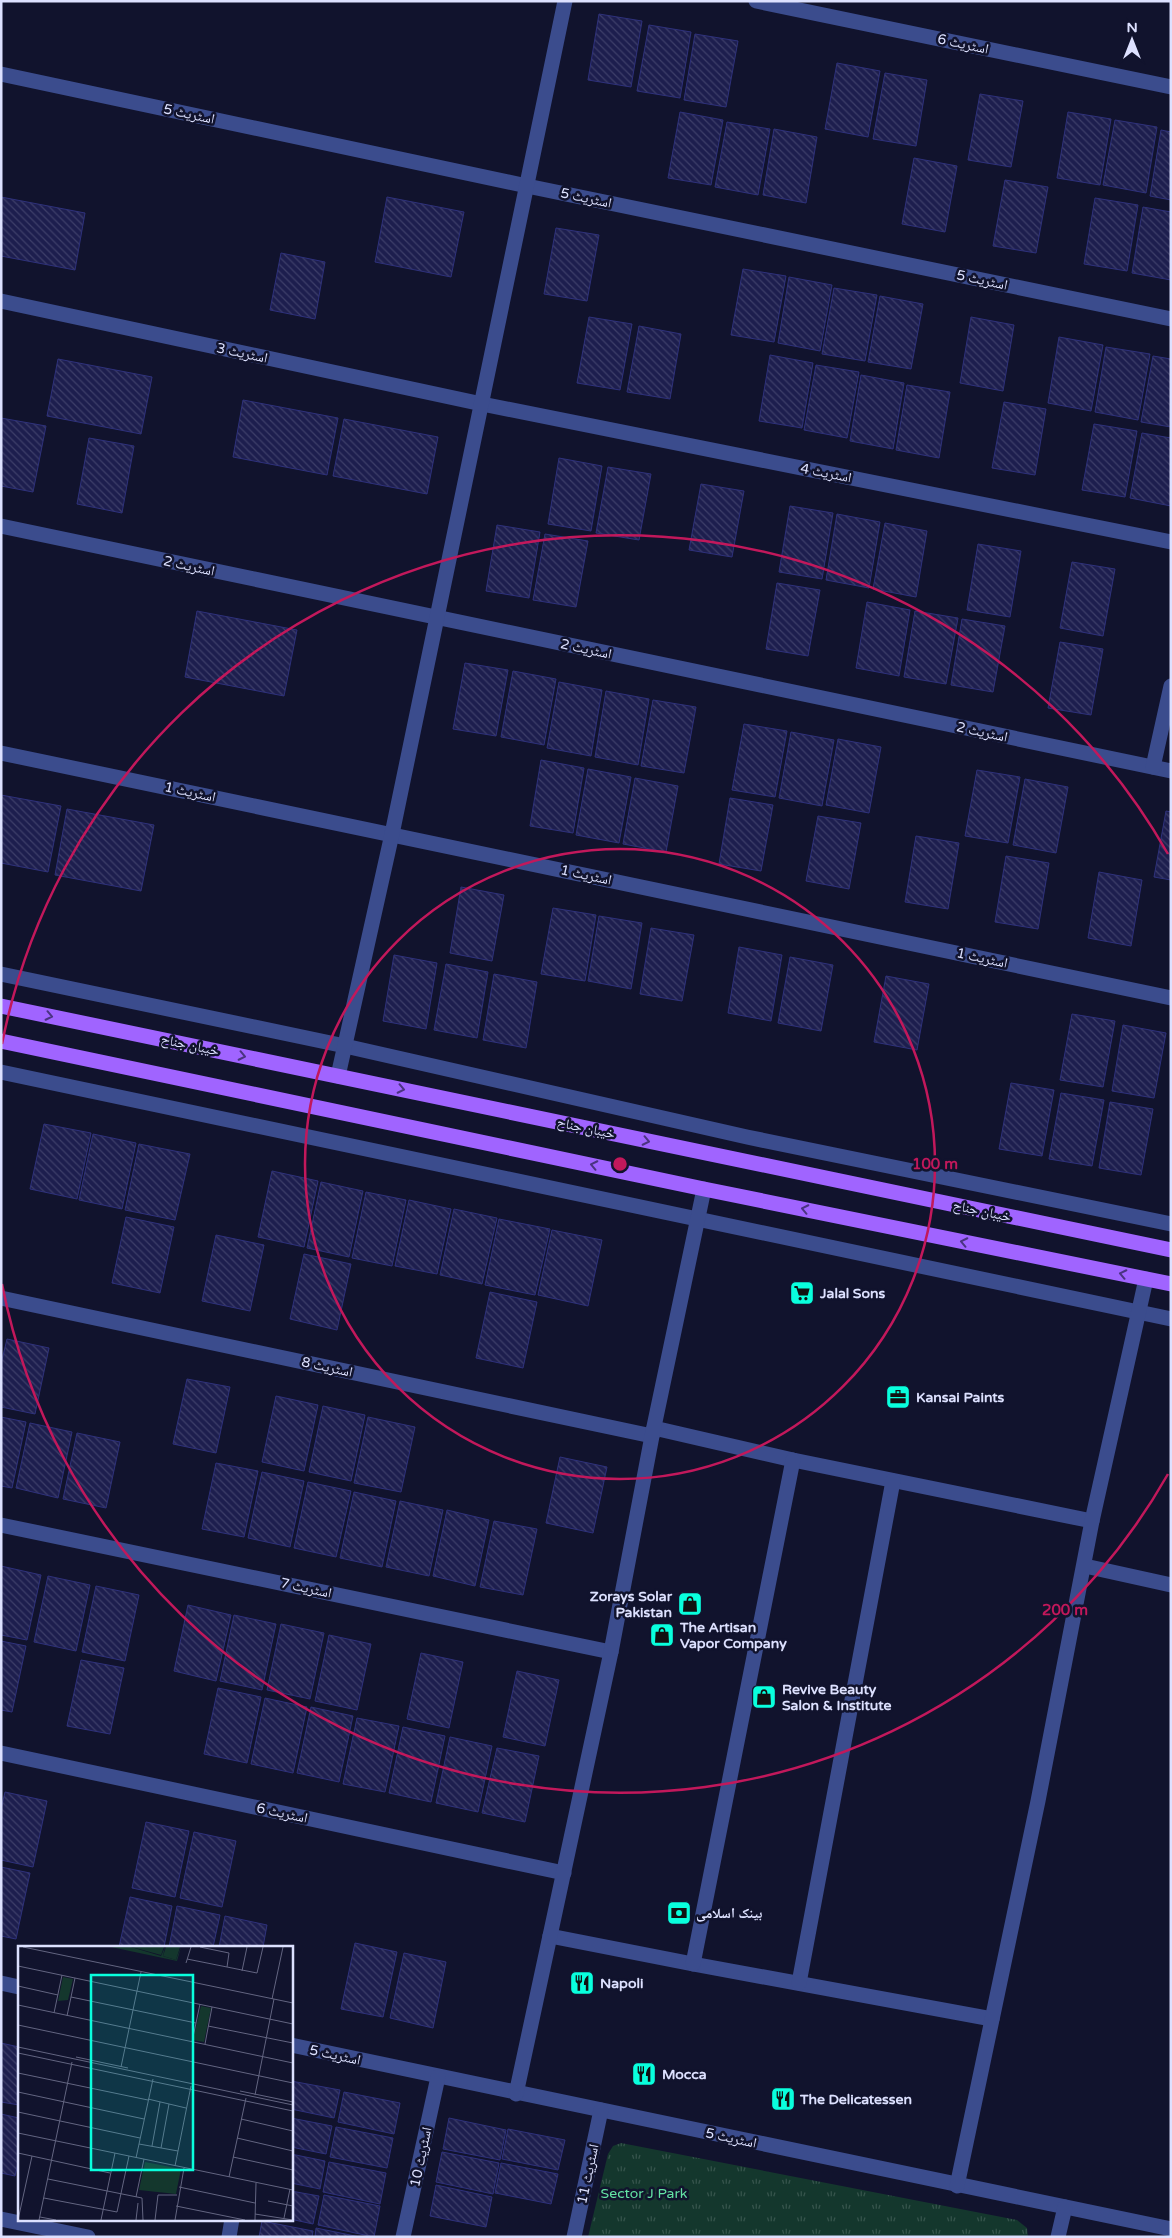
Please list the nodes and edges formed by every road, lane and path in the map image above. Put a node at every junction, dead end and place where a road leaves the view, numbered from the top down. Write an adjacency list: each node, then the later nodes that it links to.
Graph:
1 (566, 1): 5 (street)
2 (756, 1): 4 (street, اسٹریٹ 6)
3 (1, 74): 5 (street, اسٹریٹ 5)
4 (1171, 86)
5 (527, 186): 7 (street, اسٹریٹ 5); 8 (street)
6 (1, 302): 8 (street, اسٹریٹ 3)
7 (1171, 319)
8 (482, 404): 10 (street, اسٹریٹ 4); 11 (street)
9 (1, 526): 11 (street, اسٹریٹ 2)
10 (1171, 542)
11 (437, 618): 14 (street, اسٹریٹ 2); 16 (street)
12 (1171, 686): 14 (street)
13 (1, 753): 16 (street, اسٹریٹ 1)
14 (1153, 767): 15 (street, اسٹریٹ 2)
15 (1171, 771)
16 (392, 834): 18 (street, اسٹریٹ 1); 21 (street)
17 (1, 974): 21 (street)
18 (1171, 998)
19 (1, 1006): 23 (main road, خیبان جناح, one-way to 23)
20 (1, 1040): 24 (main road, one-way to 20)
21 (345, 1046): 23 (street); 26 (street)
22 (1, 1072): 25 (street)
23 (338, 1076): 27 (main road, خیبان جناح, one-way to 27)
24 (704, 1189): 25 (street); 28 (main road, one-way to 24)
25 (697, 1219): 31 (street); 33 (street)
26 (1171, 1224)
27 (1171, 1250)
28 (1146, 1279): 29 (main road); 31 (street)
29 (1171, 1284)
30 (1, 1298): 33 (street, اسٹریٹ 8)
31 (1139, 1313): 32 (street); 36 (street)
32 (1171, 1319)
33 (653, 1432): 34 (street, اسٹریٹ 8); 40 (street)
34 (792, 1460): 35 (street, اسٹریٹ 8); 44 (street)
35 (893, 1481): 36 (street, اسٹریٹ 8); 45 (street)
36 (1092, 1521): 38 (street)
37 (1, 1525): 40 (street, اسٹریٹ 7)
38 (1085, 1566): 39 (street); 48 (street)
39 (1171, 1585)
40 (611, 1652): 42 (street)
41 (1, 1753): 42 (street, اسٹریٹ 6)
42 (564, 1872): 43 (street)
43 (550, 1936): 44 (street); 51 (street)
44 (693, 1964): 45 (street)
45 (799, 1982): 48 (street)
46 (1, 1983): 47 (street)
47 (18, 1987)
48 (992, 2019): 53 (street)
49 (292, 2046): 50 (street, اسٹریٹ 5)
50 (438, 2077): 51 (street, اسٹریٹ 5); 60 (street, اسٹریٹ 10)
51 (516, 2094): 52 (street, اسٹریٹ 5)
52 (601, 2110): 53 (street, اسٹریٹ 5); 61 (street, اسٹریٹ 11)
53 (957, 2186): 54 (street, اسٹریٹ 5)
54 (1065, 2207): 57 (street, اسٹریٹ 5); 62 (street)
55 (1, 2219): 58 (street)
56 (232, 2220): 59 (street)
57 (1171, 2229)
58 (88, 2237)
59 (229, 2237)
60 (404, 2237)
61 (574, 2237)
62 (1058, 2237)

